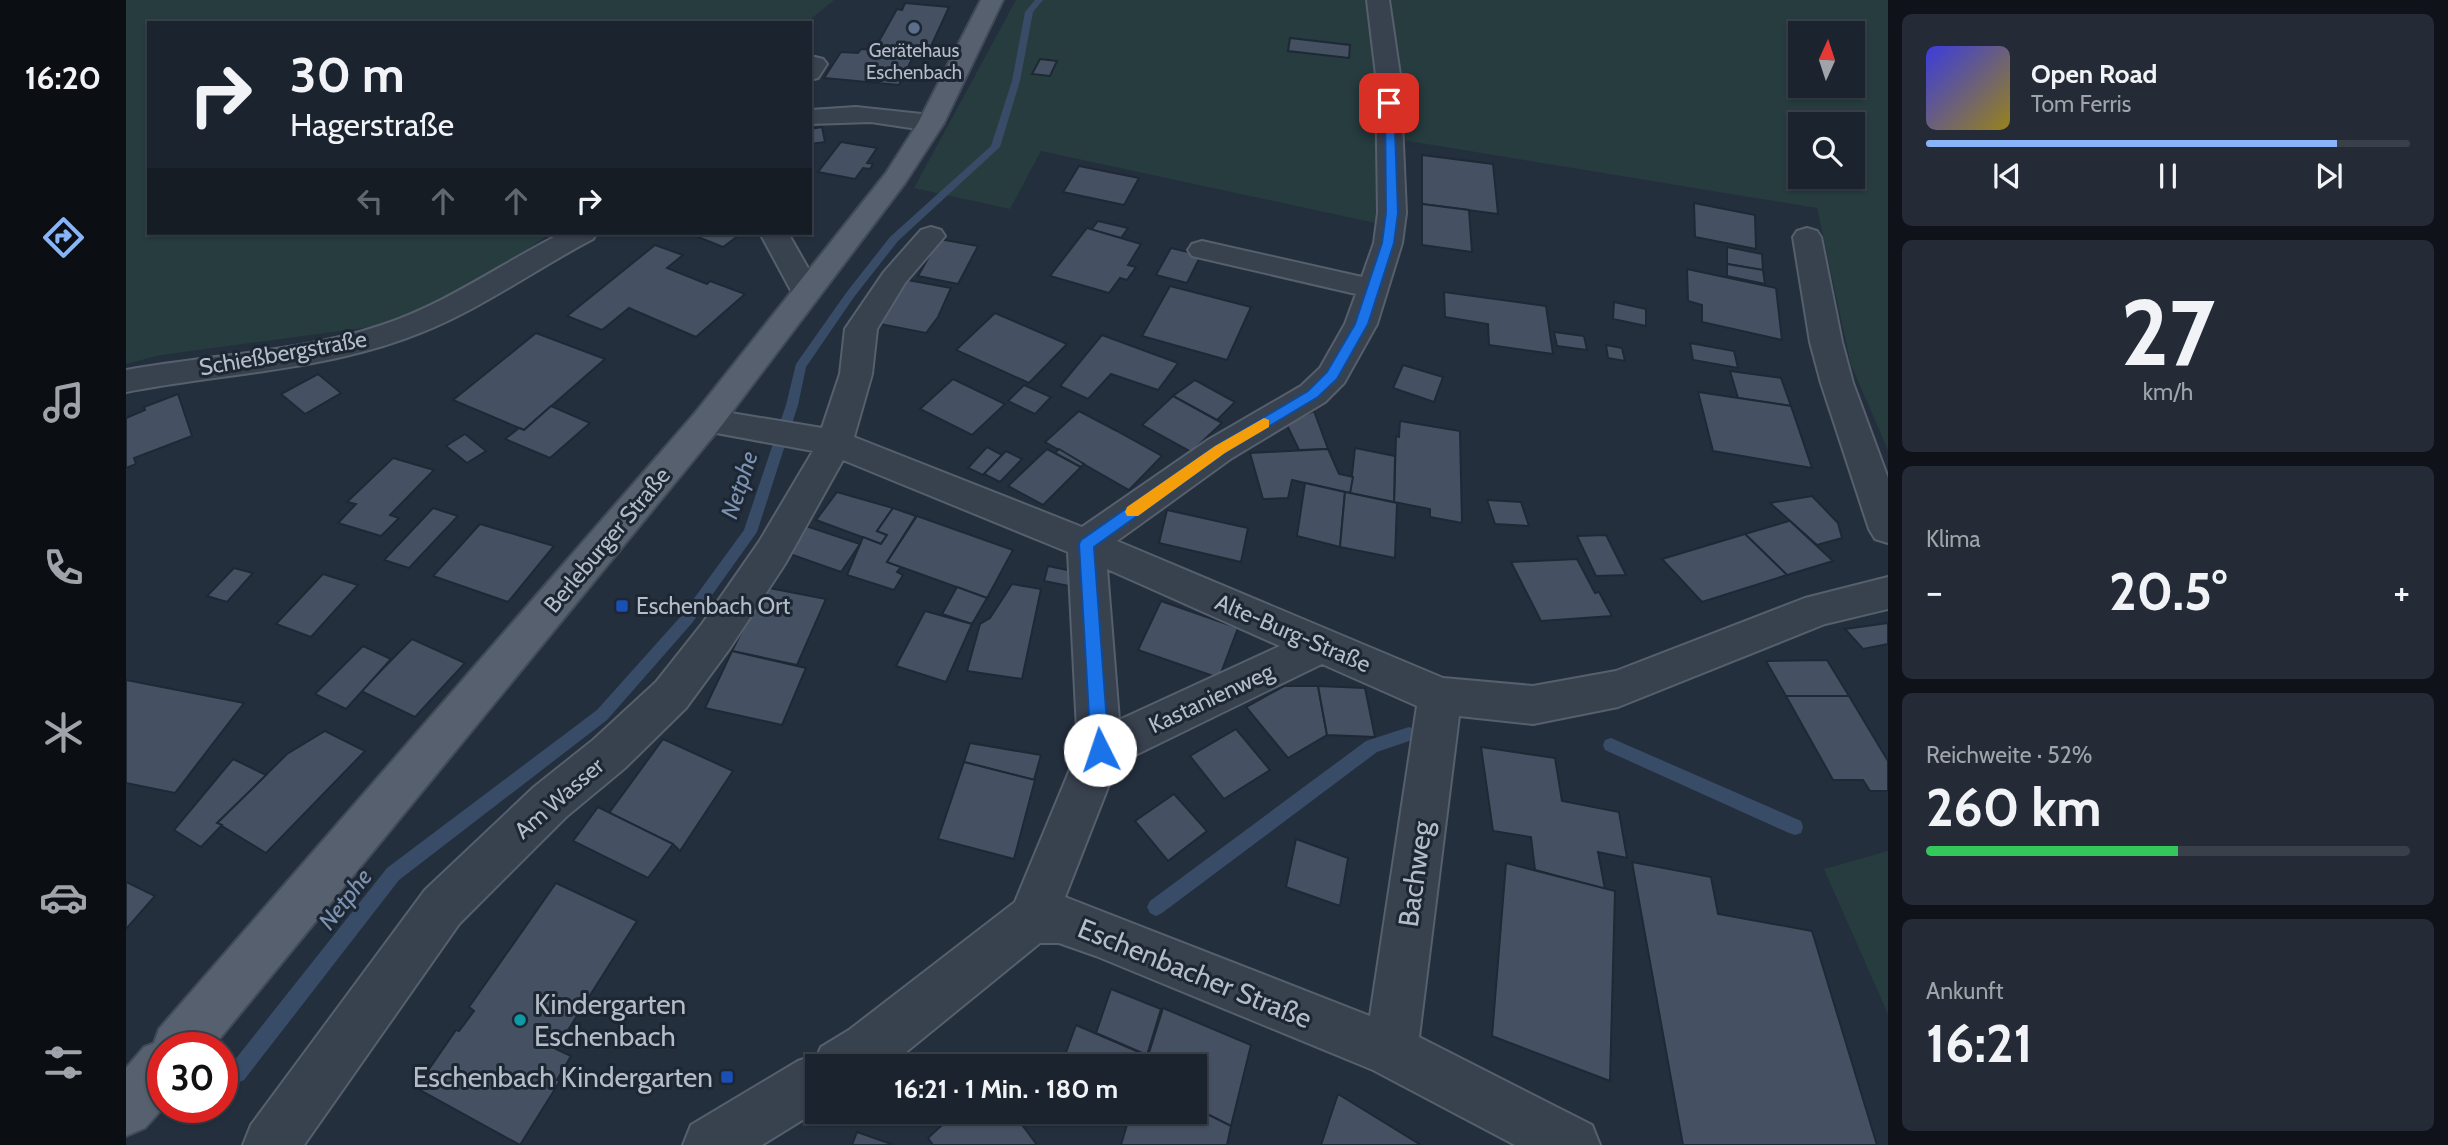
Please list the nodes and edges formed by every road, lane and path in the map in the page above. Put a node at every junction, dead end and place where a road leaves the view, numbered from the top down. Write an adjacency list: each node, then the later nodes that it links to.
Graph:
1 (992, 0): 4 (main road, Berleburger Straße)
2 (1378, 0): 10 (street)
3 (812, 117): 4 (street)
4 (931, 123): 11 (main road, Berleburger Straße)
5 (579, 235): 12 (street, Schießbergstraße)
6 (776, 235): 11 (street)
7 (932, 236): 14 (street, Am Wasser)
8 (1807, 237): 15 (street)
9 (1202, 250): 10 (street)
10 (1373, 289): 16 (street)
11 (806, 291): 13 (main road, Berleburger Straße)
12 (126, 381)
13 (706, 421): 14 (street, Alte-Burg-Straße); 22 (main road, Berleburger Straße)
14 (820, 440): 16 (street, Alte-Burg-Straße); 28 (street, Am Wasser)
15 (1888, 529)
16 (1086, 544): 18 (street, Alte-Burg-Straße); 20 (street)
17 (1888, 593): 19 (street, Alte-Burg-Straße)
18 (1322, 645): 19 (street, Alte-Burg-Straße); 20 (street, Kastanienweg)
19 (1440, 696): 23 (street, Bachweg)
20 (1100, 750): 21 (street)
21 (1032, 919): 23 (street, Eschenbacher Straße); 24 (street)
22 (191, 1032)
23 (1391, 1051): 30 (street, Eschenbacher Straße)
24 (860, 1054)
25 (147, 1085): 27 (main road)
26 (805, 1087): 29 (street)
27 (126, 1109)
28 (271, 1145)
29 (711, 1145)
30 (1572, 1145)

